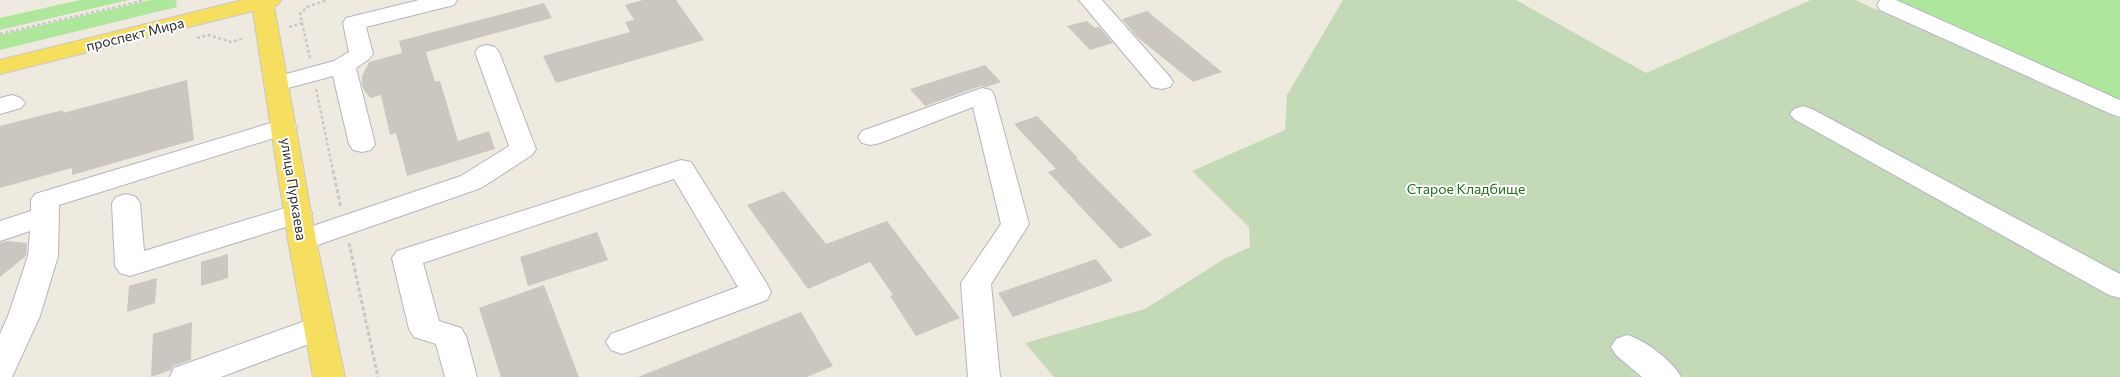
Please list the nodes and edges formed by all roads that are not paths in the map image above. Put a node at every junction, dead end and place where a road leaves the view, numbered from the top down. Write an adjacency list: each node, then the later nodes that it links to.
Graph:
1 (446, 0): 6 (lane)
2 (1090, 0): 8 (lane)
3 (265, 1): 7 (main road, проспект Мира); 9 (main road, улица Пуркаева)
4 (1888, 5): 10 (lane)
5 (486, 52): 18 (lane)
6 (343, 66): 9 (lane); 14 (lane)
7 (0, 67)
8 (1161, 82)
9 (277, 84): 12 (main road, улица Пуркаева)
10 (2120, 108)
11 (1802, 114): 20 (lane)
12 (284, 127): 16 (lane); 18 (main road, улица Пуркаева)
13 (871, 137): 29 (lane)
14 (362, 144)
15 (126, 203): 18 (lane)
16 (45, 208): 17 (lane); 19 (lane); 21 (lane)
17 (0, 210)
18 (300, 226): 22 (main road, улица Пуркаева)
19 (0, 231)
20 (2120, 287)
21 (12, 319): 25 (lane)
22 (319, 328): 26 (lane); 27 (main road, улица Пуркаева)
23 (622, 342): 28 (lane)
24 (1627, 346): 30 (lane)
25 (0, 370)
26 (186, 377)
27 (329, 377)
28 (461, 377)
29 (984, 377)
30 (1665, 377)

